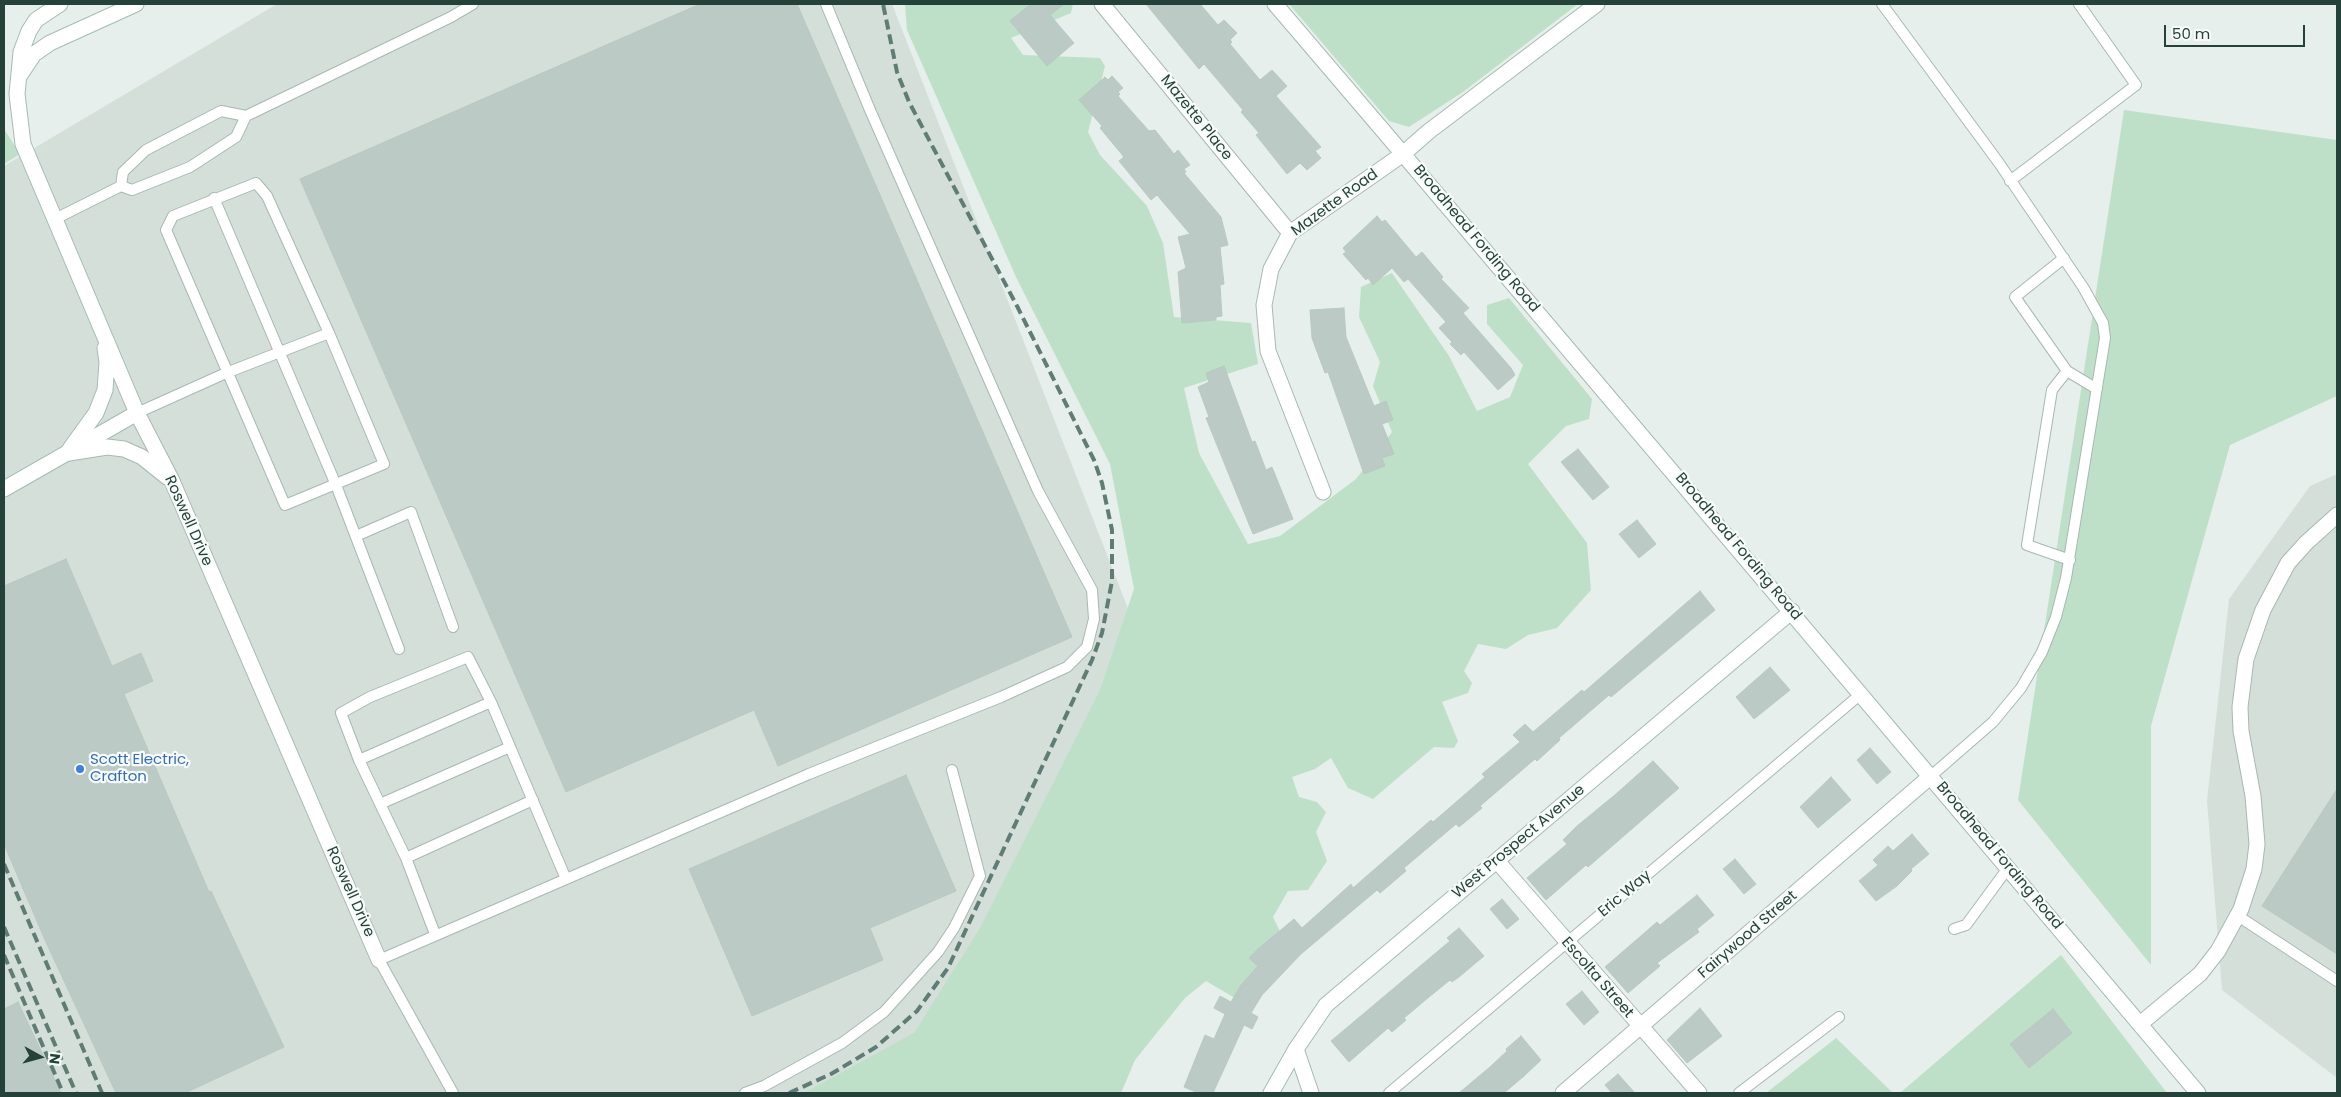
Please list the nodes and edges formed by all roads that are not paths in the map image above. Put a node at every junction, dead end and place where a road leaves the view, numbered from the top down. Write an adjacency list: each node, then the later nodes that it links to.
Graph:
1 (60, 4): 10 (street, Roswell Drive)
2 (136, 4): 10 (street)
3 (473, 4): 11 (lane)
4 (826, 4): 48 (lane)
5 (1102, 4): 17 (street, Mazette Place)
6 (1274, 4): 12 (street, Broadhead Fording Road)
7 (1597, 4): 12 (street, Mazette Road)
8 (1882, 4): 13 (lane)
9 (2079, 4): 13 (lane)
10 (20, 77): 16 (street, Roswell Drive)
11 (246, 116): 14 (lane); 14 (lane)
12 (1404, 154): 17 (street, Mazette Road); 34 (street, Broadhead Fording Road)
13 (2010, 180): 18 (lane)
14 (121, 186): 16 (lane)
15 (214, 198): 20 (lane); 21 (lane); 23 (lane)
16 (55, 219): 19 (street, Roswell Drive)
17 (1290, 233): 30 (street, Mazette Road)
18 (2064, 258): 22 (lane); 24 (lane)
19 (102, 329): 25 (street, Roswell Drive); 26 (street)
20 (329, 333): 21 (lane); 28 (lane)
21 (279, 352): 23 (lane); 28 (lane)
22 (2066, 371): 24 (lane); 33 (lane)
23 (226, 373): 25 (lane); 28 (lane)
24 (2098, 389): 33 (lane)
25 (138, 413): 26 (street); 27 (street, Roswell Drive)
26 (68, 453): 27 (street); 29 (street)
27 (172, 481): 53 (street, Roswell Drive)
28 (336, 485): 32 (lane)
29 (4, 489)
30 (1323, 492)
31 (2337, 515): 49 (street)
32 (356, 536): 35 (lane); 36 (lane)
33 (2070, 560): 42 (lane)
34 (1792, 611): 37 (street, Broadhead Fording Road); 46 (street, West Prospect Avenue)
35 (454, 627)
36 (399, 649)
37 (1862, 693): 42 (street, Broadhead Fording Road); 52 (lane, Eric Way)
38 (491, 702): 39 (lane); 40 (lane); 40 (lane)
39 (510, 747): 43 (lane); 44 (lane)
40 (359, 760): 44 (lane)
41 (952, 770): 60 (lane)
42 (1931, 776): 47 (street, Broadhead Fording Road); 57 (street, Fairywood Street)
43 (533, 800): 45 (lane); 48 (lane)
44 (380, 804): 45 (lane)
45 (406, 858): 51 (lane)
46 (1497, 861): 52 (street, Escolta Street); 58 (street, West Prospect Avenue)
47 (2008, 868): 50 (lane); 56 (street, Broadhead Fording Road)
48 (566, 879): 51 (lane)
49 (2238, 916): 54 (lane); 56 (street)
50 (1954, 929)
51 (435, 934): 53 (lane)
52 (1567, 943): 57 (street, Escolta Street); 63 (lane, Eric Way)
53 (379, 960): 59 (lane)
54 (2337, 981)
55 (1839, 1017): 66 (lane)
56 (2140, 1024): 67 (street, Broadhead Fording Road)
57 (1640, 1028): 64 (street, Fairywood Street); 65 (street, Escolta Street)
58 (1296, 1049): 61 (street, West Prospect Avenue); 62 (street)
59 (453, 1093)
60 (745, 1093)
61 (1271, 1093)
62 (1311, 1093)
63 (1389, 1093)
64 (1563, 1093)
65 (1699, 1093)
66 (1738, 1093)
67 (2198, 1093)

